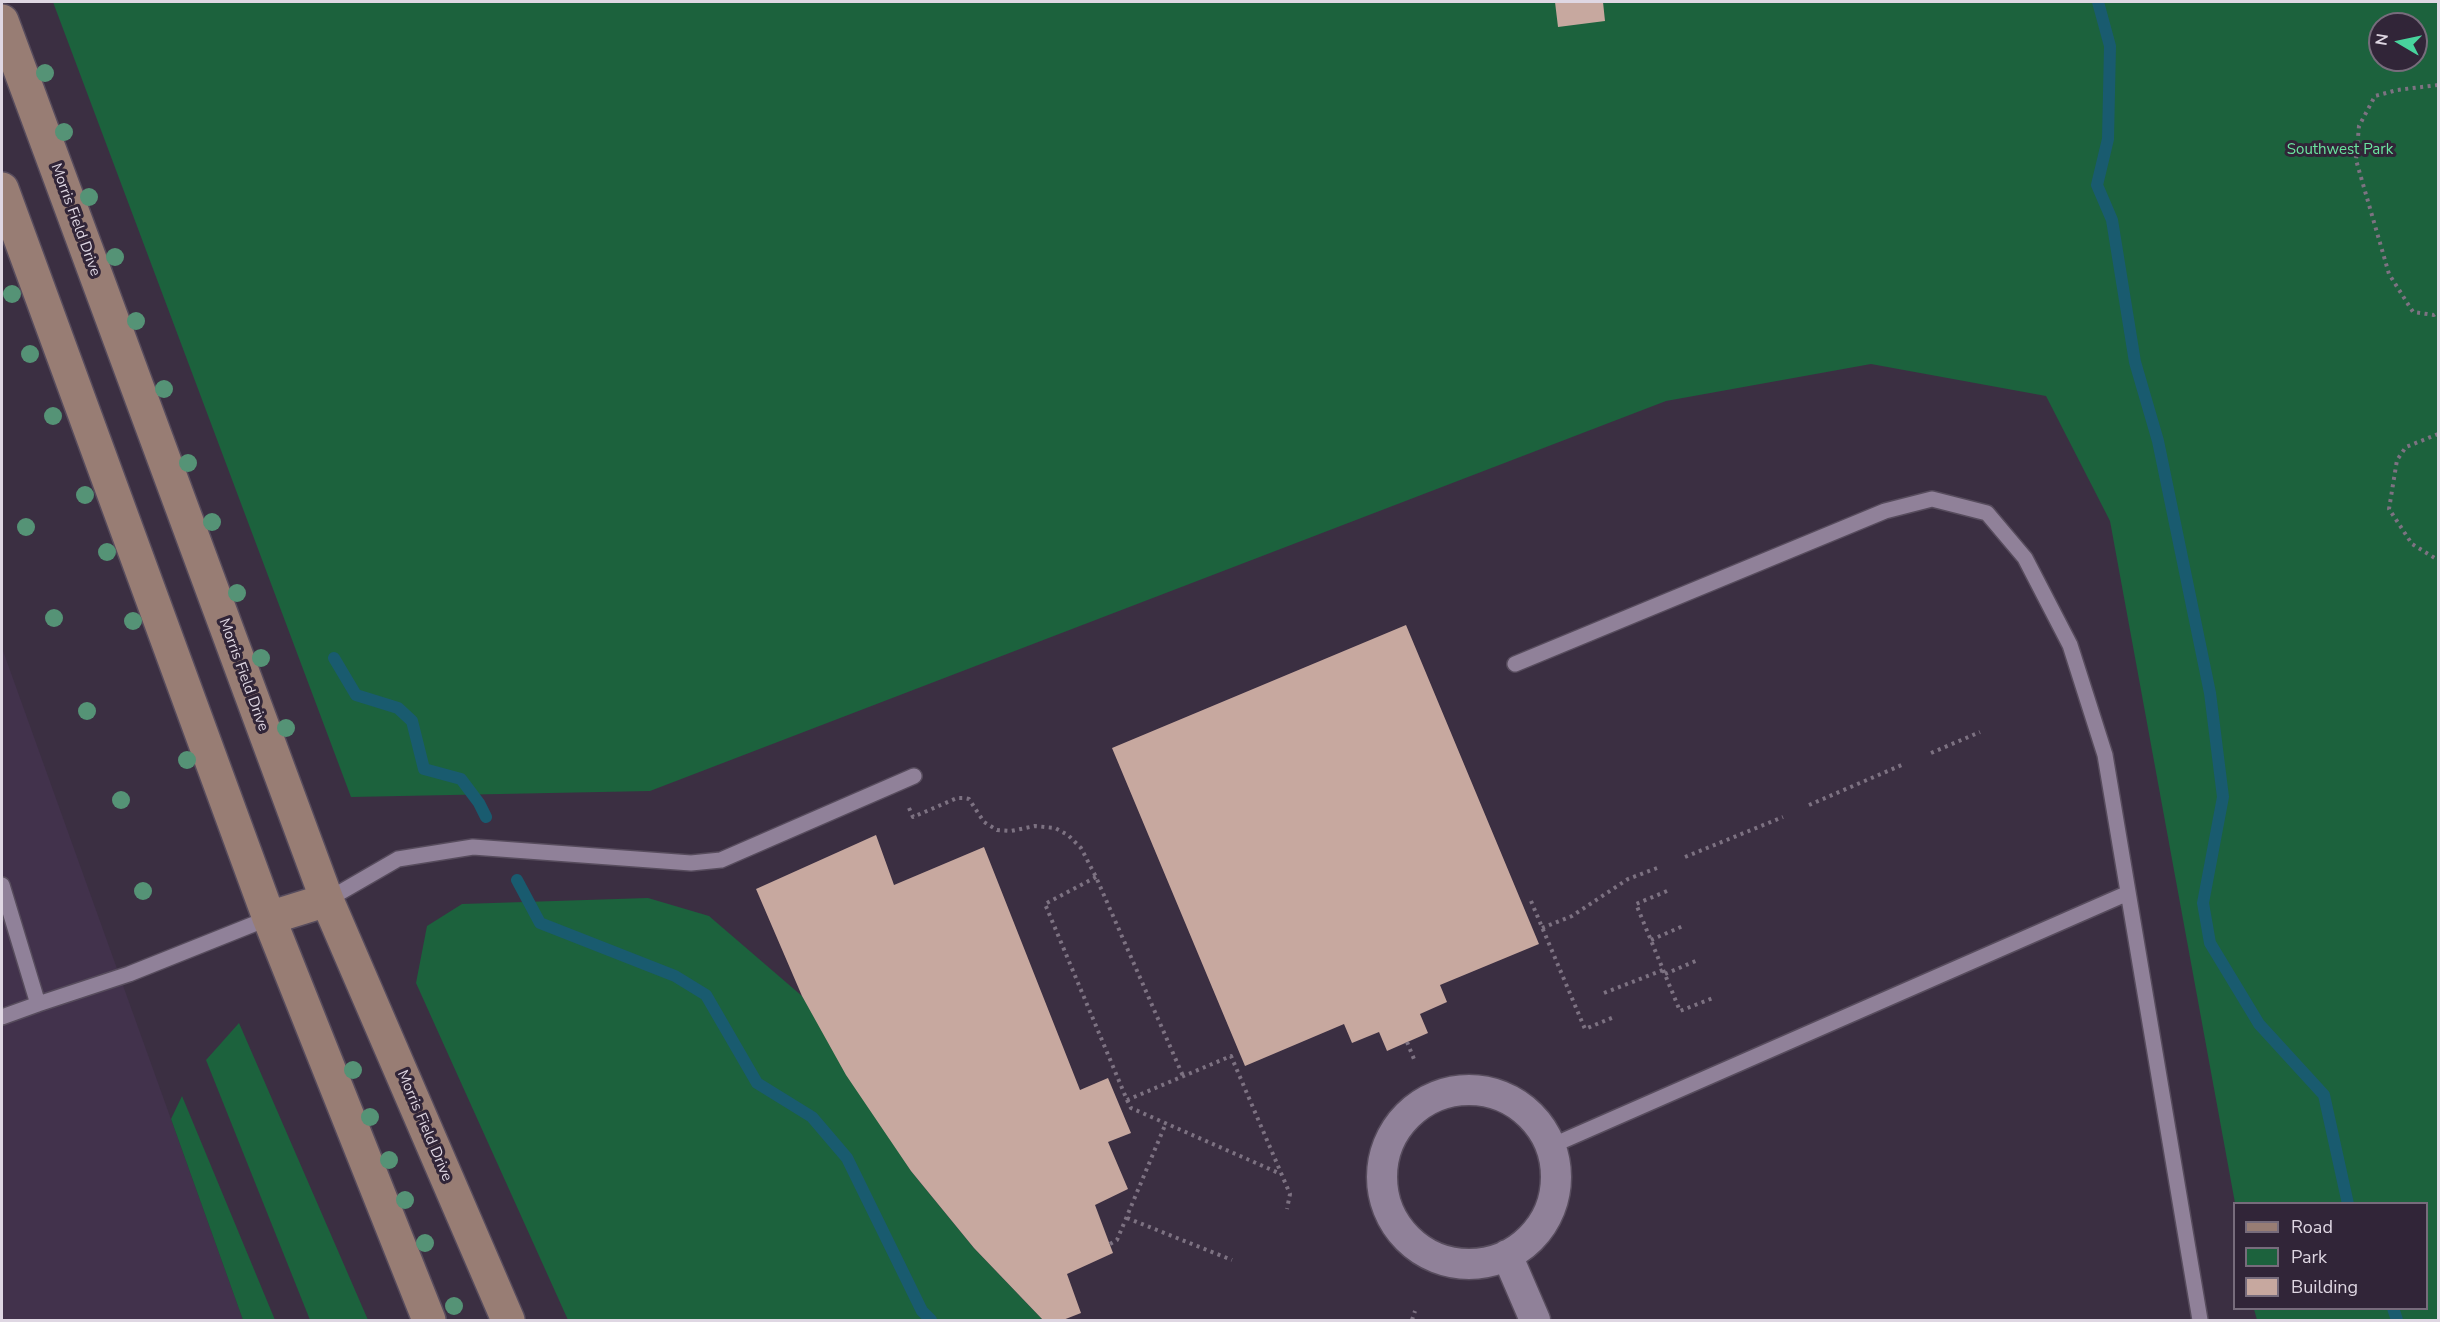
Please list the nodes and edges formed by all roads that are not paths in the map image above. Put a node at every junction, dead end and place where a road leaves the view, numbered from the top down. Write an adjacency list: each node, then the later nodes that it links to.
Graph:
1 (2, 21): 7 (street, Morris Field Drive)
2 (2, 189): 8 (street)
3 (1515, 664): 6 (lane)
4 (914, 776): 7 (lane)
5 (2, 885): 9 (lane)
6 (2128, 892): 11 (lane); 16 (lane)
7 (327, 900): 8 (street); 14 (street, Morris Field Drive)
8 (269, 918): 9 (lane); 13 (street)
9 (38, 1004): 10 (lane)
10 (2, 1017)
11 (1551, 1146): 12 (street); 12 (street)
12 (1507, 1255): 15 (street)
13 (429, 1320)
14 (508, 1320)
15 (1534, 1320)
16 (2200, 1320)

